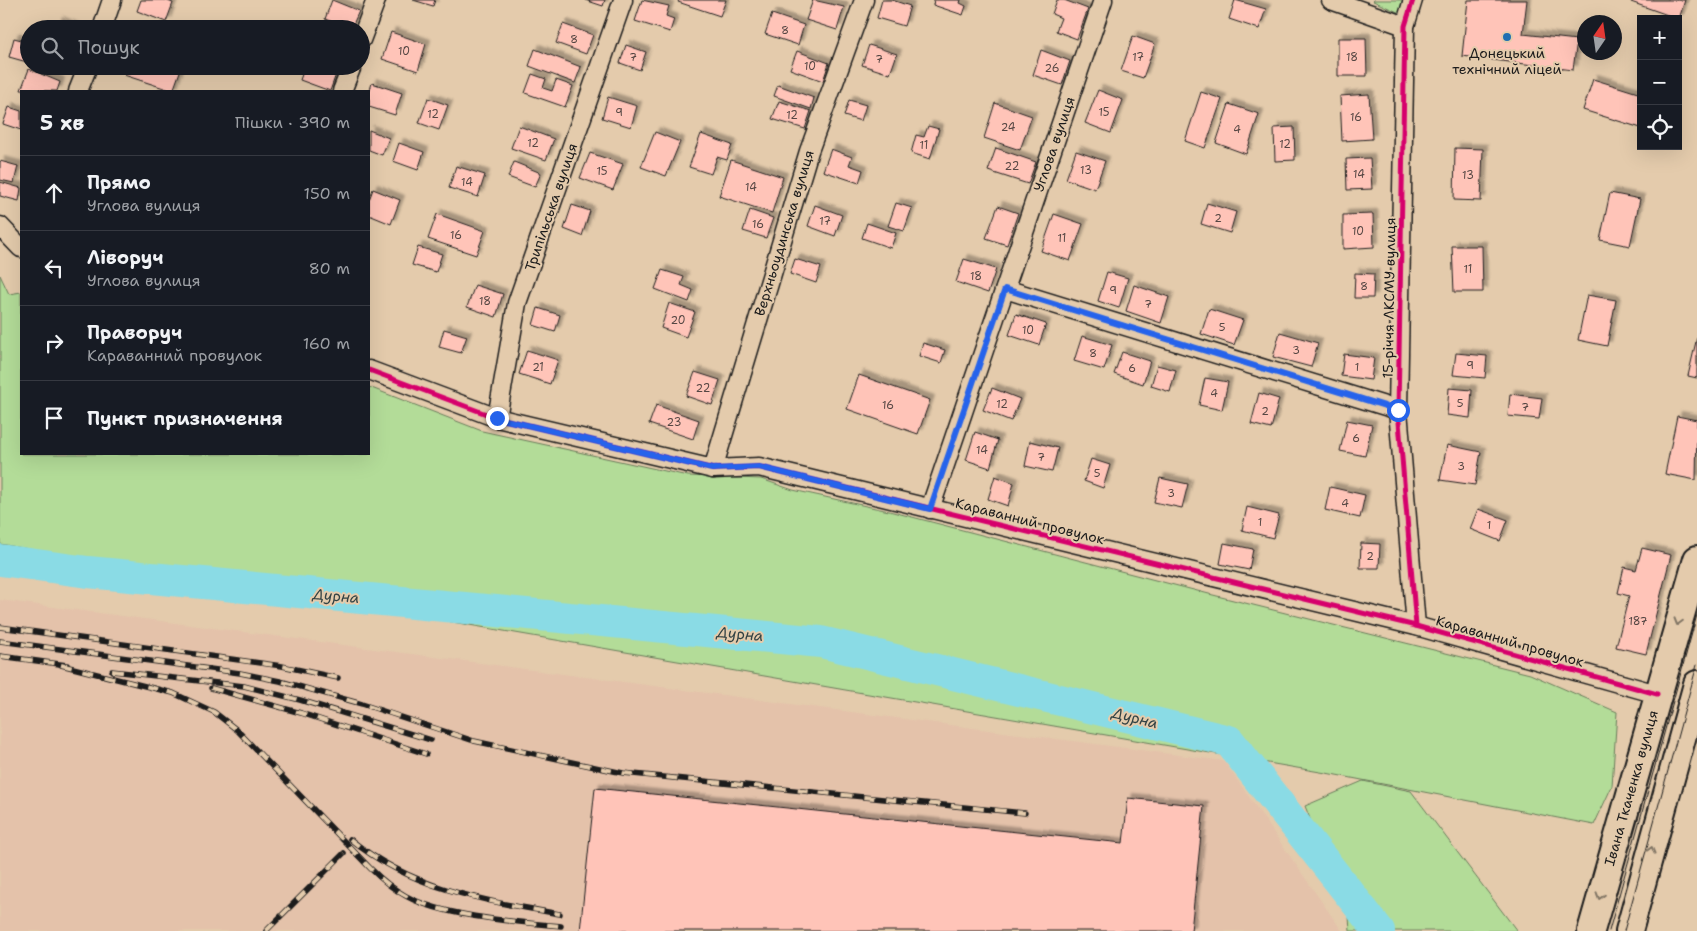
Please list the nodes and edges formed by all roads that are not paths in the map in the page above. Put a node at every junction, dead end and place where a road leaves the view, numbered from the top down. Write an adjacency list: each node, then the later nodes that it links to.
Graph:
1 (112, 0): 8 (street)
2 (376, 0): 9 (street)
3 (623, 0): 20 (street, Трипільська вулиця)
4 (864, 0): 21 (street, Верхньоудинська вулиця)
5 (1103, 0): 17 (street, Углова вулиця)
6 (1413, 0): 10 (street, 15-річчя ЛКСМУ вулиця)
7 (1343, 2): 10 (street)
8 (105, 20)
9 (368, 20)
10 (1405, 26): 19 (street, 15-річчя ЛКСМУ вулиця)
11 (84, 75): 13 (street)
12 (348, 75): 14 (street)
13 (78, 90)
14 (342, 90)
15 (0, 226): 16 (street)
16 (20, 247)
17 (1005, 289): 19 (street); 22 (street, Углова вулиця)
18 (370, 370): 20 (street, Караванний провулок)
19 (1398, 410): 24 (street, 15-річчя ЛКСМУ вулиця)
20 (497, 418): 21 (street, Караванний провулок)
21 (712, 469): 22 (street, Караванний провулок)
22 (930, 509): 24 (street, Караванний провулок)
23 (1697, 558): 26 (main road, Івана Ткаченка вулиця, one-way to 26)
24 (1416, 626): 26 (street, Караванний провулок)
25 (1697, 684): 28 (main road, one-way to 25)
26 (1657, 694): 27 (main road, Івана Ткаченка вулиця, one-way to 27)
27 (1591, 931)
28 (1629, 931)

